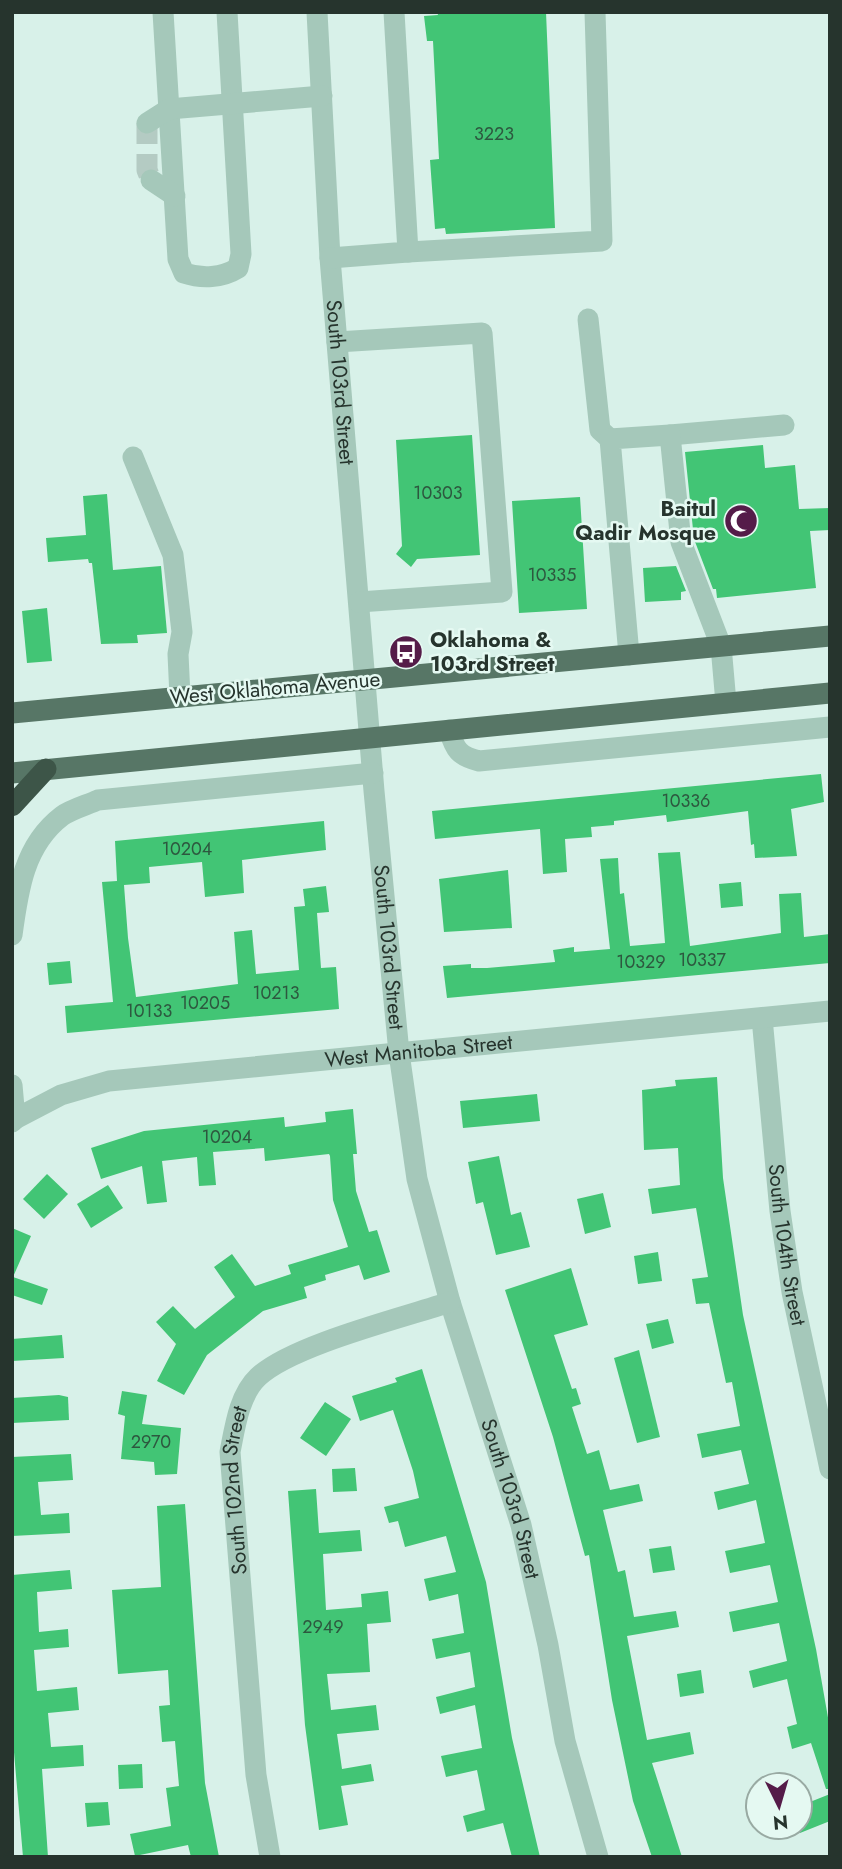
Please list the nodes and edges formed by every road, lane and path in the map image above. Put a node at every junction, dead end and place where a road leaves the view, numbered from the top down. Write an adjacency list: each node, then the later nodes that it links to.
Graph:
1 (163, 12): 8 (street)
2 (227, 12): 7 (street)
3 (317, 12): 6 (street, South 103rd Street)
4 (394, 12): 12 (street)
5 (595, 12): 12 (street)
6 (321, 96): 7 (street); 13 (street, South 103rd Street)
7 (234, 104): 8 (street); 11 (street)
8 (169, 109): 9 (street); 11 (street)
9 (148, 123)
10 (151, 180): 11 (street)
11 (174, 196)
12 (408, 252): 13 (street)
13 (330, 258): 15 (street, South 103rd Street)
14 (589, 319): 18 (street)
15 (337, 342): 20 (street, South 103rd Street); 20 (street)
16 (784, 425): 17 (street)
17 (670, 435): 18 (street); 22 (street)
18 (610, 439): 23 (street)
19 (133, 457): 26 (street)
20 (359, 603): 24 (street, South 103rd Street)
21 (830, 636): 22 (main road, West Oklahoma Avenue)
22 (721, 646): 23 (main road, West Oklahoma Avenue); 27 (street)
23 (629, 655): 24 (main road, West Oklahoma Avenue)
24 (365, 680): 26 (main road, West Oklahoma Avenue); 31 (street, South 103rd Street)
25 (830, 693): 27 (main road)
26 (180, 697): 28 (main road, West Oklahoma Avenue)
27 (726, 704): 30 (main road)
28 (12, 713)
29 (830, 727): 30 (street)
30 (449, 730): 31 (main road)
31 (372, 738): 32 (main road); 34 (street, South 103rd Street)
32 (46, 769): 33 (main road); 35 (highway)
33 (12, 773)
34 (373, 773): 36 (street); 39 (street, South 103rd Street)
35 (12, 806)
36 (12, 935)
37 (830, 1011): 38 (street, West Manitoba Street)
38 (762, 1018): 39 (street, West Manitoba Street); 43 (street, South 104th Street)
39 (399, 1054): 41 (street, West Manitoba Street); 42 (street, South 103rd Street)
40 (12, 1085): 41 (street)
41 (14, 1120)
42 (450, 1302): 44 (street, South 102nd Street); 45 (street, South 103rd Street)
43 (830, 1469)
44 (270, 1857)
45 (598, 1857)

